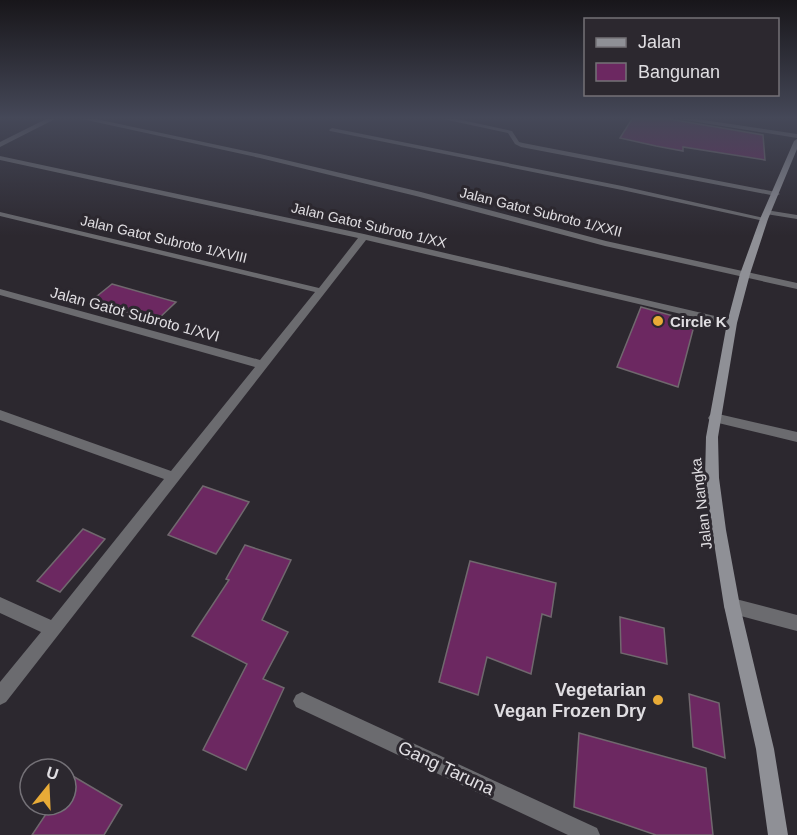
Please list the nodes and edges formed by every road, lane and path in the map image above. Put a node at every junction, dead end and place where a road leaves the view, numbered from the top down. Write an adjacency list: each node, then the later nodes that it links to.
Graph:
1 (0, 158): 10 (street, Jalan Gatot Subroto 1/XX)
2 (264, 158): 11 (street, Jalan Gatot Subroto 1/XXII)
3 (472, 158): 8 (street)
4 (588, 158): 6 (street)
5 (791, 158): 6 (main road, Jalan Nangka)
6 (776, 194): 8 (main road, Jalan Nangka)
7 (0, 214): 13 (street, Jalan Gatot Subroto 1/XVIII)
8 (766, 216): 9 (street); 11 (main road, Jalan Nangka)
9 (797, 217)
10 (364, 237): 13 (street); 15 (street, Jalan Gatot Subroto 1/XX)
11 (746, 274): 12 (street, Jalan Gatot Subroto 1/XXII); 15 (main road, Jalan Nangka)
12 (797, 286)
13 (321, 291): 16 (street)
14 (0, 292): 16 (street, Jalan Gatot Subroto 1/XVI)
15 (732, 323): 18 (main road, Jalan Nangka)
16 (263, 365): 20 (street)
17 (0, 414): 20 (street)
18 (714, 418): 19 (street); 22 (main road, Jalan Nangka)
19 (797, 437)
20 (173, 477): 24 (street)
21 (0, 605): 24 (street)
22 (732, 606): 23 (street); 28 (main road, Jalan Nangka)
23 (797, 622)
24 (53, 629): 25 (street)
25 (0, 696)
26 (302, 701): 27 (street, Gang Taruna)
27 (590, 835)
28 (778, 835)

